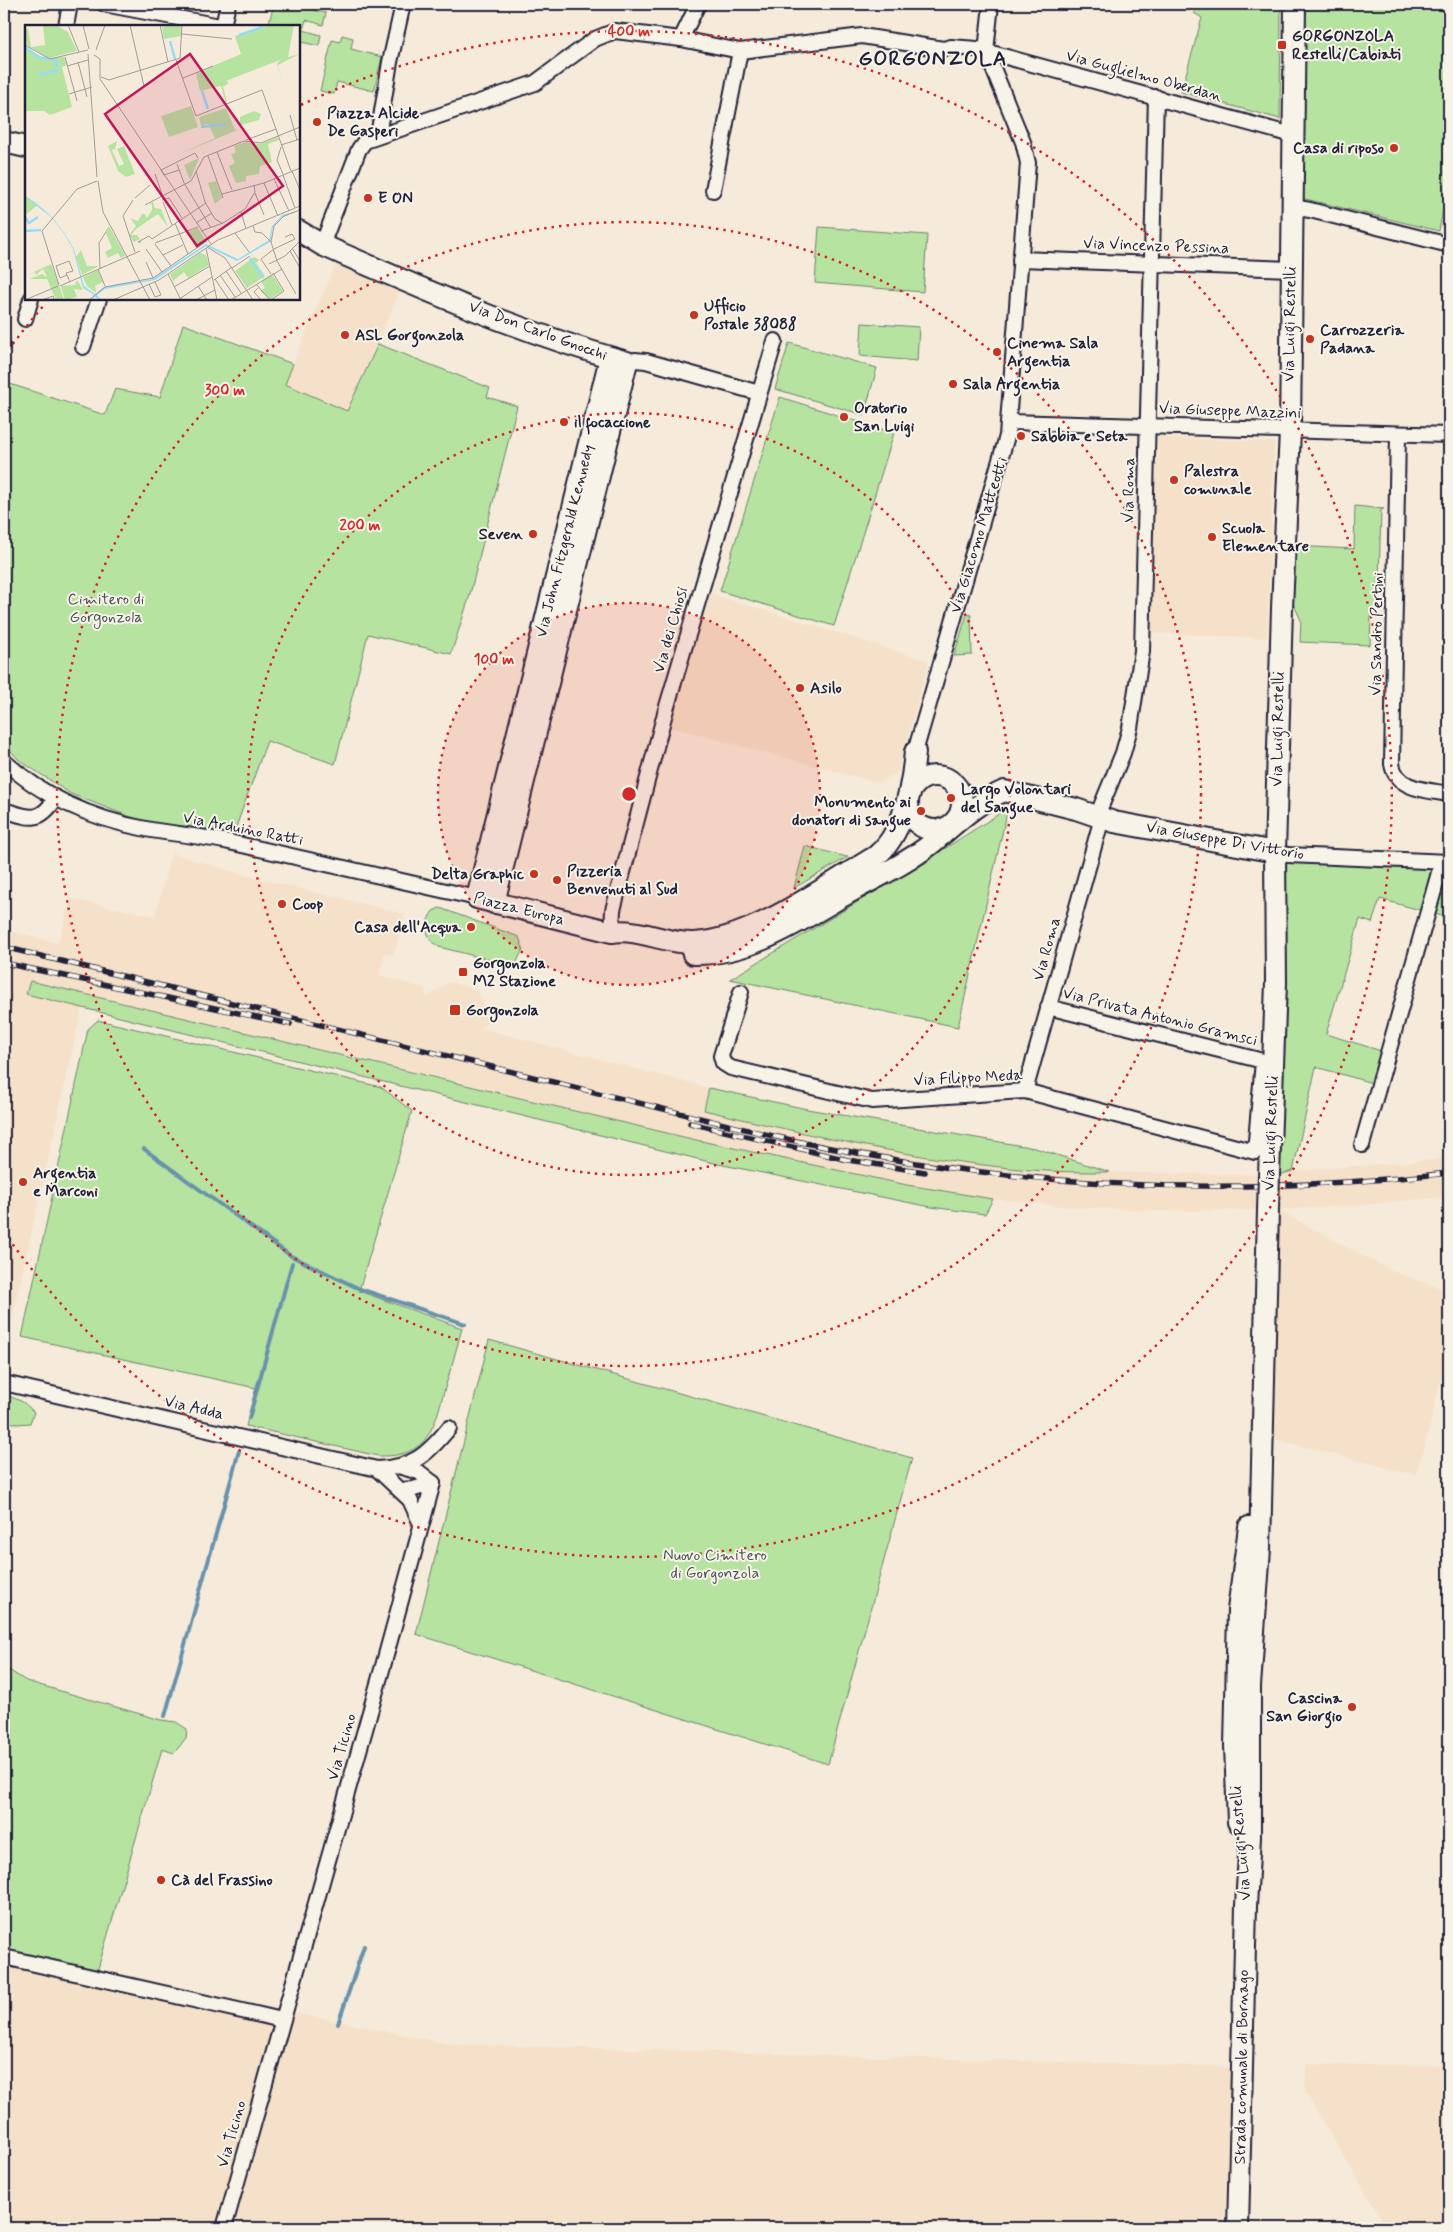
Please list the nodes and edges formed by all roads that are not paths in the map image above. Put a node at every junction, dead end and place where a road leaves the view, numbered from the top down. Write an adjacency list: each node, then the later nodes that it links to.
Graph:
1 (70, 4): 8 (street)
2 (104, 4): 9 (street)
3 (228, 4): 10 (street)
4 (403, 4): 16 (street)
5 (698, 4): 11 (street)
6 (991, 4): 13 (street)
7 (1295, 4): 15 (street, Via Luigi Restelli)
8 (66, 25)
9 (217, 25)
10 (222, 25)
11 (681, 39): 12 (street, Via Guglielmo Oberdan); 16 (street, Via Guglielmo Oberdan)
12 (740, 51): 13 (street, Via Guglielmo Oberdan); 19 (street)
13 (986, 51): 14 (street, Via Guglielmo Oberdan); 24 (street, Via Giacomo Matteotti)
14 (1156, 97): 15 (street, Via Guglielmo Oberdan); 25 (street, Via Roma)
15 (1292, 135): 20 (street, Via Luigi Restelli)
16 (374, 137): 22 (street)
17 (4, 142): 18 (street)
18 (25, 147)
19 (713, 190)
20 (1292, 207): 23 (street); 26 (street, Via Luigi Restelli)
21 (300, 232): 22 (street, Via Don Carlo Gnocchi)
22 (322, 245): 32 (street, Via Don Carlo Gnocchi)
23 (1449, 245)
24 (1020, 259): 25 (street, Via Vincenzo Pessina); 34 (street, Via Giacomo Matteotti)
25 (1152, 263): 26 (street, Via Vincenzo Pessina); 35 (street, Via Roma)
26 (1291, 269): 36 (street, Via Luigi Restelli)
27 (31, 300): 29 (street)
28 (99, 300): 31 (street)
29 (25, 319)
30 (775, 340): 33 (street, Via dei Chiosi)
31 (83, 348)
32 (619, 360): 33 (street, Via Don Carlo Gnocchi); 50 (street, Via John Fitzgerald Kennedy)
33 (759, 393): 51 (street, Via dei Chiosi)
34 (1009, 422): 35 (street, Via Giuseppe Mazzini); 39 (street, Via Giacomo Matteotti)
35 (1148, 426): 36 (street, Via Giuseppe Mazzini); 45 (street, Via Roma)
36 (1290, 430): 37 (street, Via Giuseppe Mazzini); 47 (street, Via Luigi Restelli)
37 (1398, 434): 38 (street, Via Giuseppe Mazzini); 42 (street, Via Sandro Pertini)
38 (1449, 436)
39 (915, 752): 41 (street)
40 (4, 761): 43 (street, Via Arduino Ratti)
41 (909, 794): 46 (street); 46 (street); 51 (street)
42 (1449, 794)
43 (56, 798): 44 (street); 49 (street, Via Arduino Ratti)
44 (4, 810)
45 (1100, 817): 46 (street, Via Giuseppe Di Vittorio); 47 (street, Via Giuseppe Di Vittorio); 53 (street, Via Roma)
46 (953, 824): 51 (street)
47 (1275, 852): 48 (street, Via Giuseppe Di Vittorio); 64 (street, Via Luigi Restelli, bridge)
48 (1446, 862): 56 (street, Via Giuseppe Di Vittorio)
49 (426, 886): 50 (street, Piazza Europa)
50 (486, 901): 51 (street, Piazza Europa)
51 (612, 932)
52 (741, 992): 55 (street, Via Filippo Meda)
53 (1048, 1007): 54 (street, Via Privata Antonio Gramsci); 55 (street, Via Roma)
54 (1262, 1061): 55 (street, Via Filippo Meda)
55 (1025, 1091)
56 (1362, 1145)
57 (4, 1383): 60 (street, Via Adda)
58 (449, 1428): 59 (street, Via Adda)
59 (402, 1467): 60 (street, Via Adda); 61 (street, Via Adda)
60 (376, 1469): 62 (street, Via Adda)
61 (433, 1483): 62 (street); 63 (street, Via Ticino)
62 (400, 1490): 63 (street, Via Adda)
63 (422, 1524): 66 (street, Via Ticino)
64 (1246, 1906): 68 (street, Strada comunale di Bornago)
65 (4, 1957): 66 (street)
66 (282, 2020): 67 (street, Via Ticino)
67 (224, 2228)
68 (1238, 2228)

